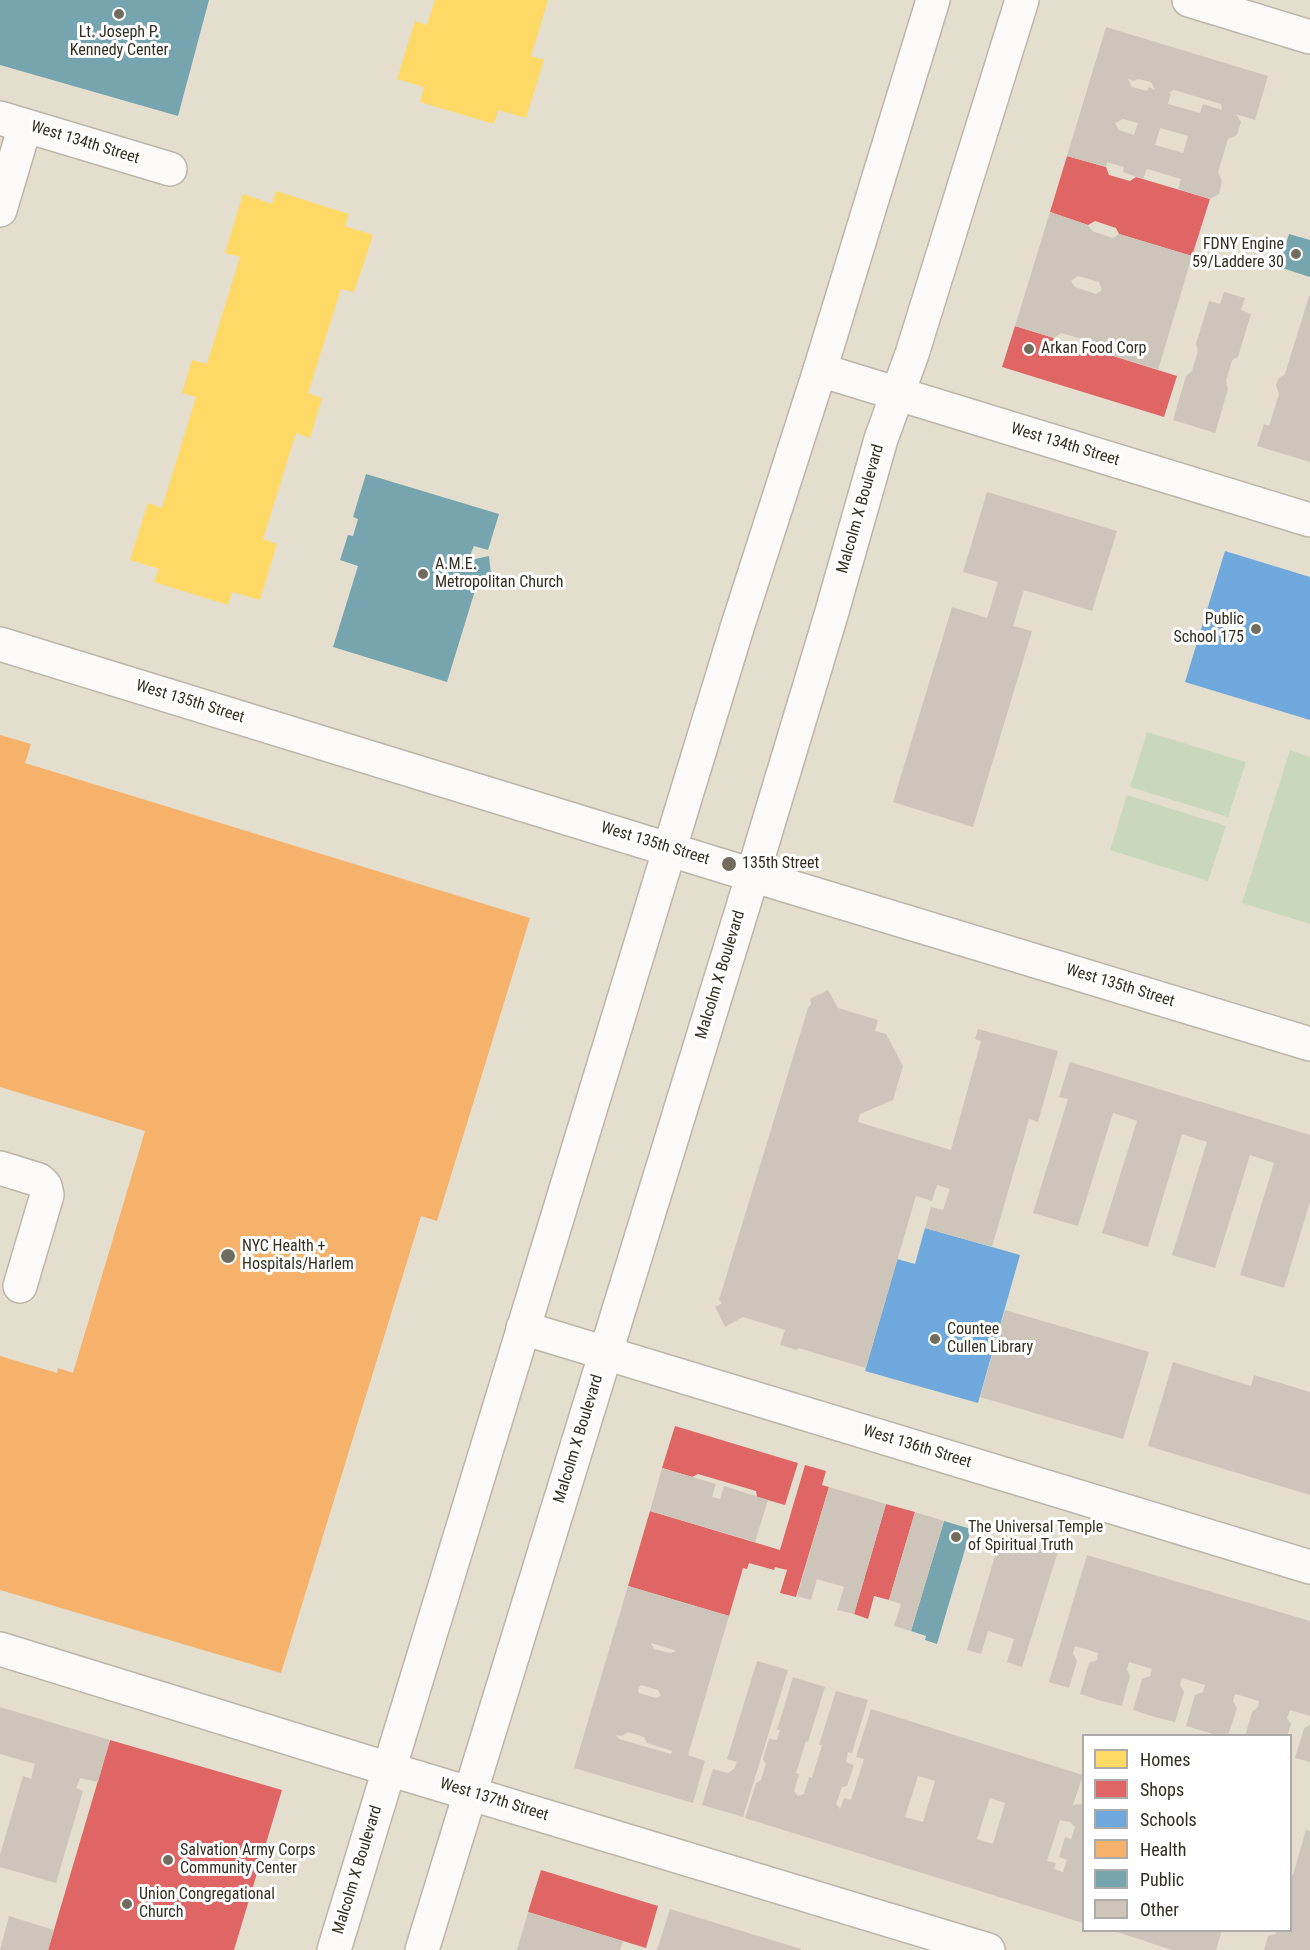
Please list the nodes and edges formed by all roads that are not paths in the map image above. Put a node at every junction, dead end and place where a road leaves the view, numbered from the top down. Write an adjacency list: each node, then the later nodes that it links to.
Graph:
1 (933, 0): 8 (street, Malcolm X Boulevard)
2 (1022, 0): 9 (street, Malcolm X Boulevard)
3 (1189, 0): 4 (street)
4 (1310, 37)
5 (13, 122): 6 (street, West 134th Street); 7 (street)
6 (170, 169)
7 (0, 210)
8 (820, 370): 9 (street, West 134th Street); 12 (street, Malcolm X Boulevard)
9 (898, 395): 10 (street, West 134th Street); 13 (street, Malcolm X Boulevard)
10 (1310, 520)
11 (0, 644): 12 (street, West 135th Street)
12 (670, 849): 13 (street, West 135th Street); 17 (street, Malcolm X Boulevard)
13 (753, 874): 14 (street, West 135th Street); 18 (street, Malcolm X Boulevard)
14 (1310, 1044)
15 (0, 1168): 16 (street)
16 (20, 1286)
17 (523, 1328): 18 (street, West 136th Street); 21 (street, Malcolm X Boulevard)
18 (606, 1353): 19 (street, West 136th Street); 22 (street, Malcolm X Boulevard)
19 (1310, 1567)
20 (0, 1649): 21 (street, West 137th Street)
21 (389, 1769): 22 (street, West 137th Street); 23 (street, Malcolm X Boulevard)
22 (470, 1793): 24 (street, Malcolm X Boulevard); 25 (street, West 137th Street)
23 (334, 1950)
24 (422, 1950)
25 (988, 1950)

